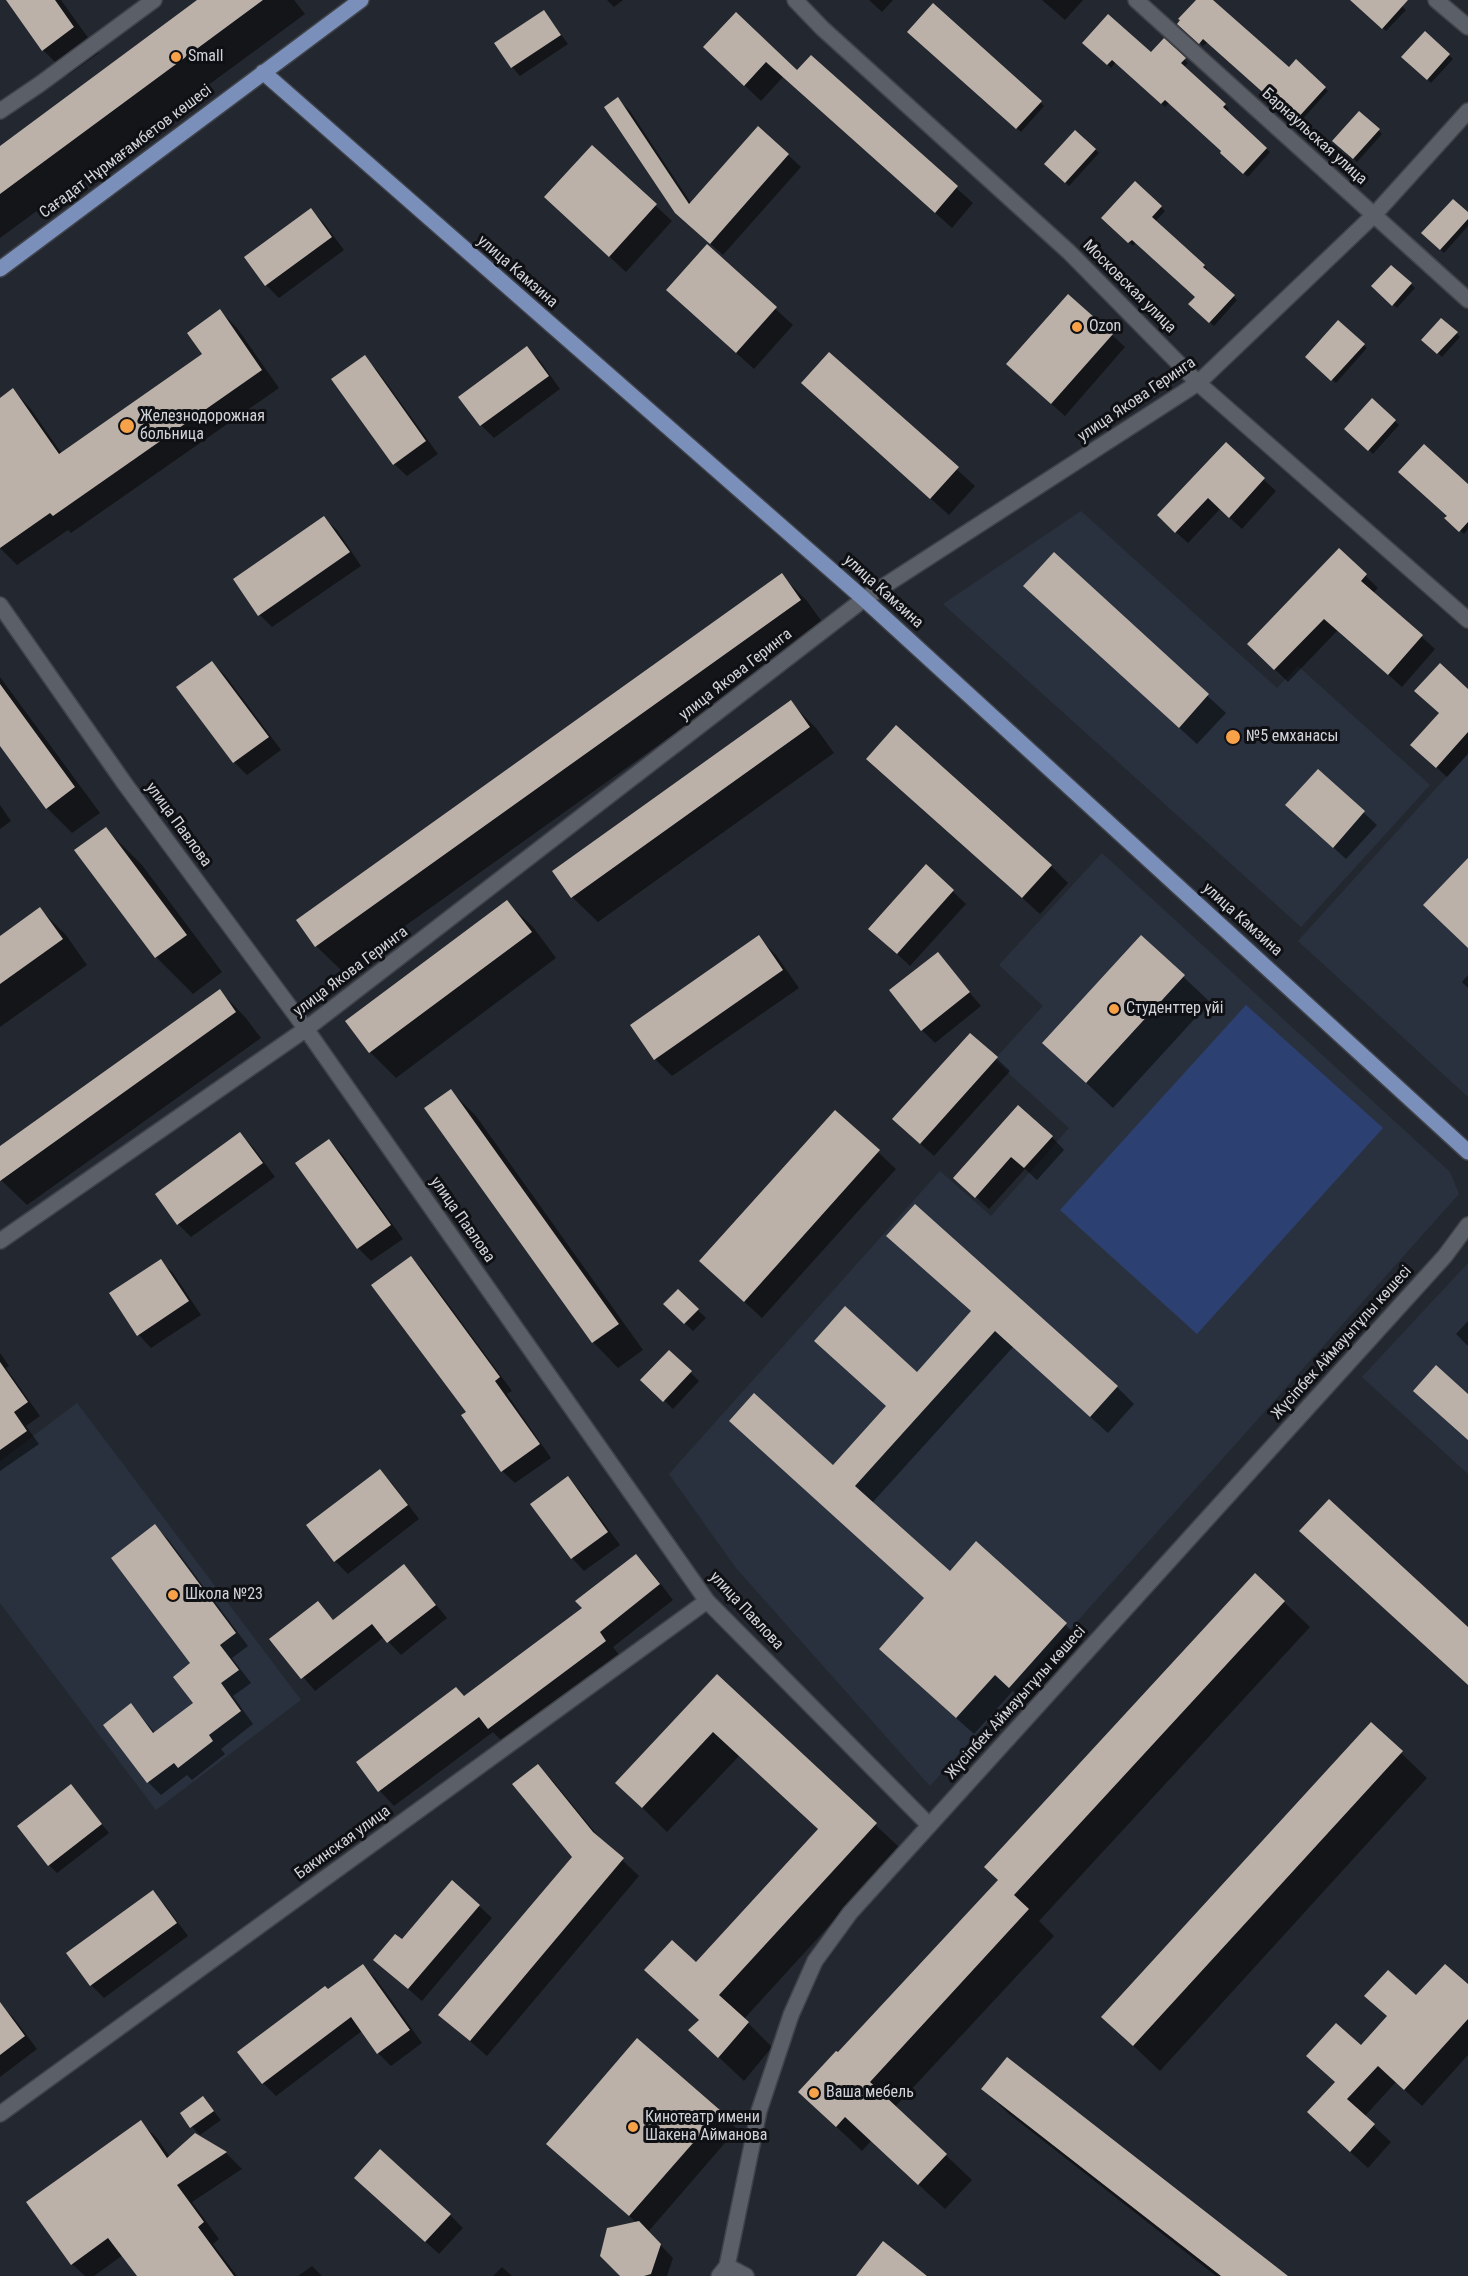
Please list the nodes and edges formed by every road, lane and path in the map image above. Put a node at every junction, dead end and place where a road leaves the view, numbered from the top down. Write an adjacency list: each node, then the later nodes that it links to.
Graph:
1 (153, 0): 8 (street)
2 (361, 0): 7 (main road, Сағадат Нұрмағамбетов көшесі)
3 (795, 0): 13 (street, Московская улица)
4 (1136, 0): 10 (street, Барнаульская улица)
5 (1436, 0): 6 (street)
6 (1468, 27)
7 (262, 72): 11 (main road, Сағадат Нұрмағамбетов көшесі); 14 (main road, улица Камзина)
8 (0, 111)
9 (1468, 111): 10 (street, улица Якова Геринга)
10 (1374, 215): 12 (street, Барнаульская улица); 13 (street, улица Якова Геринга)
11 (0, 269)
12 (1468, 300)
13 (1198, 383): 14 (street, улица Якова Геринга); 16 (street, Московская улица)
14 (864, 599): 17 (street, улица Якова Геринга); 18 (main road, улица Камзина)
15 (0, 605): 17 (street, улица Павлова)
16 (1468, 620)
17 (306, 1029): 20 (street, улица Якова Геринга); 21 (street, улица Павлова)
18 (1468, 1152)
19 (1468, 1225): 22 (street, Жүсіпбек Аймауытұлы көшесі)
20 (0, 1241)
21 (707, 1600): 22 (street, улица Павлова); 23 (street, Бакинская улица)
22 (929, 1825): 24 (street, Жүсіпбек Аймауытұлы көшесі)
23 (0, 2114)
24 (723, 2271): 25 (street)
25 (746, 2276)

